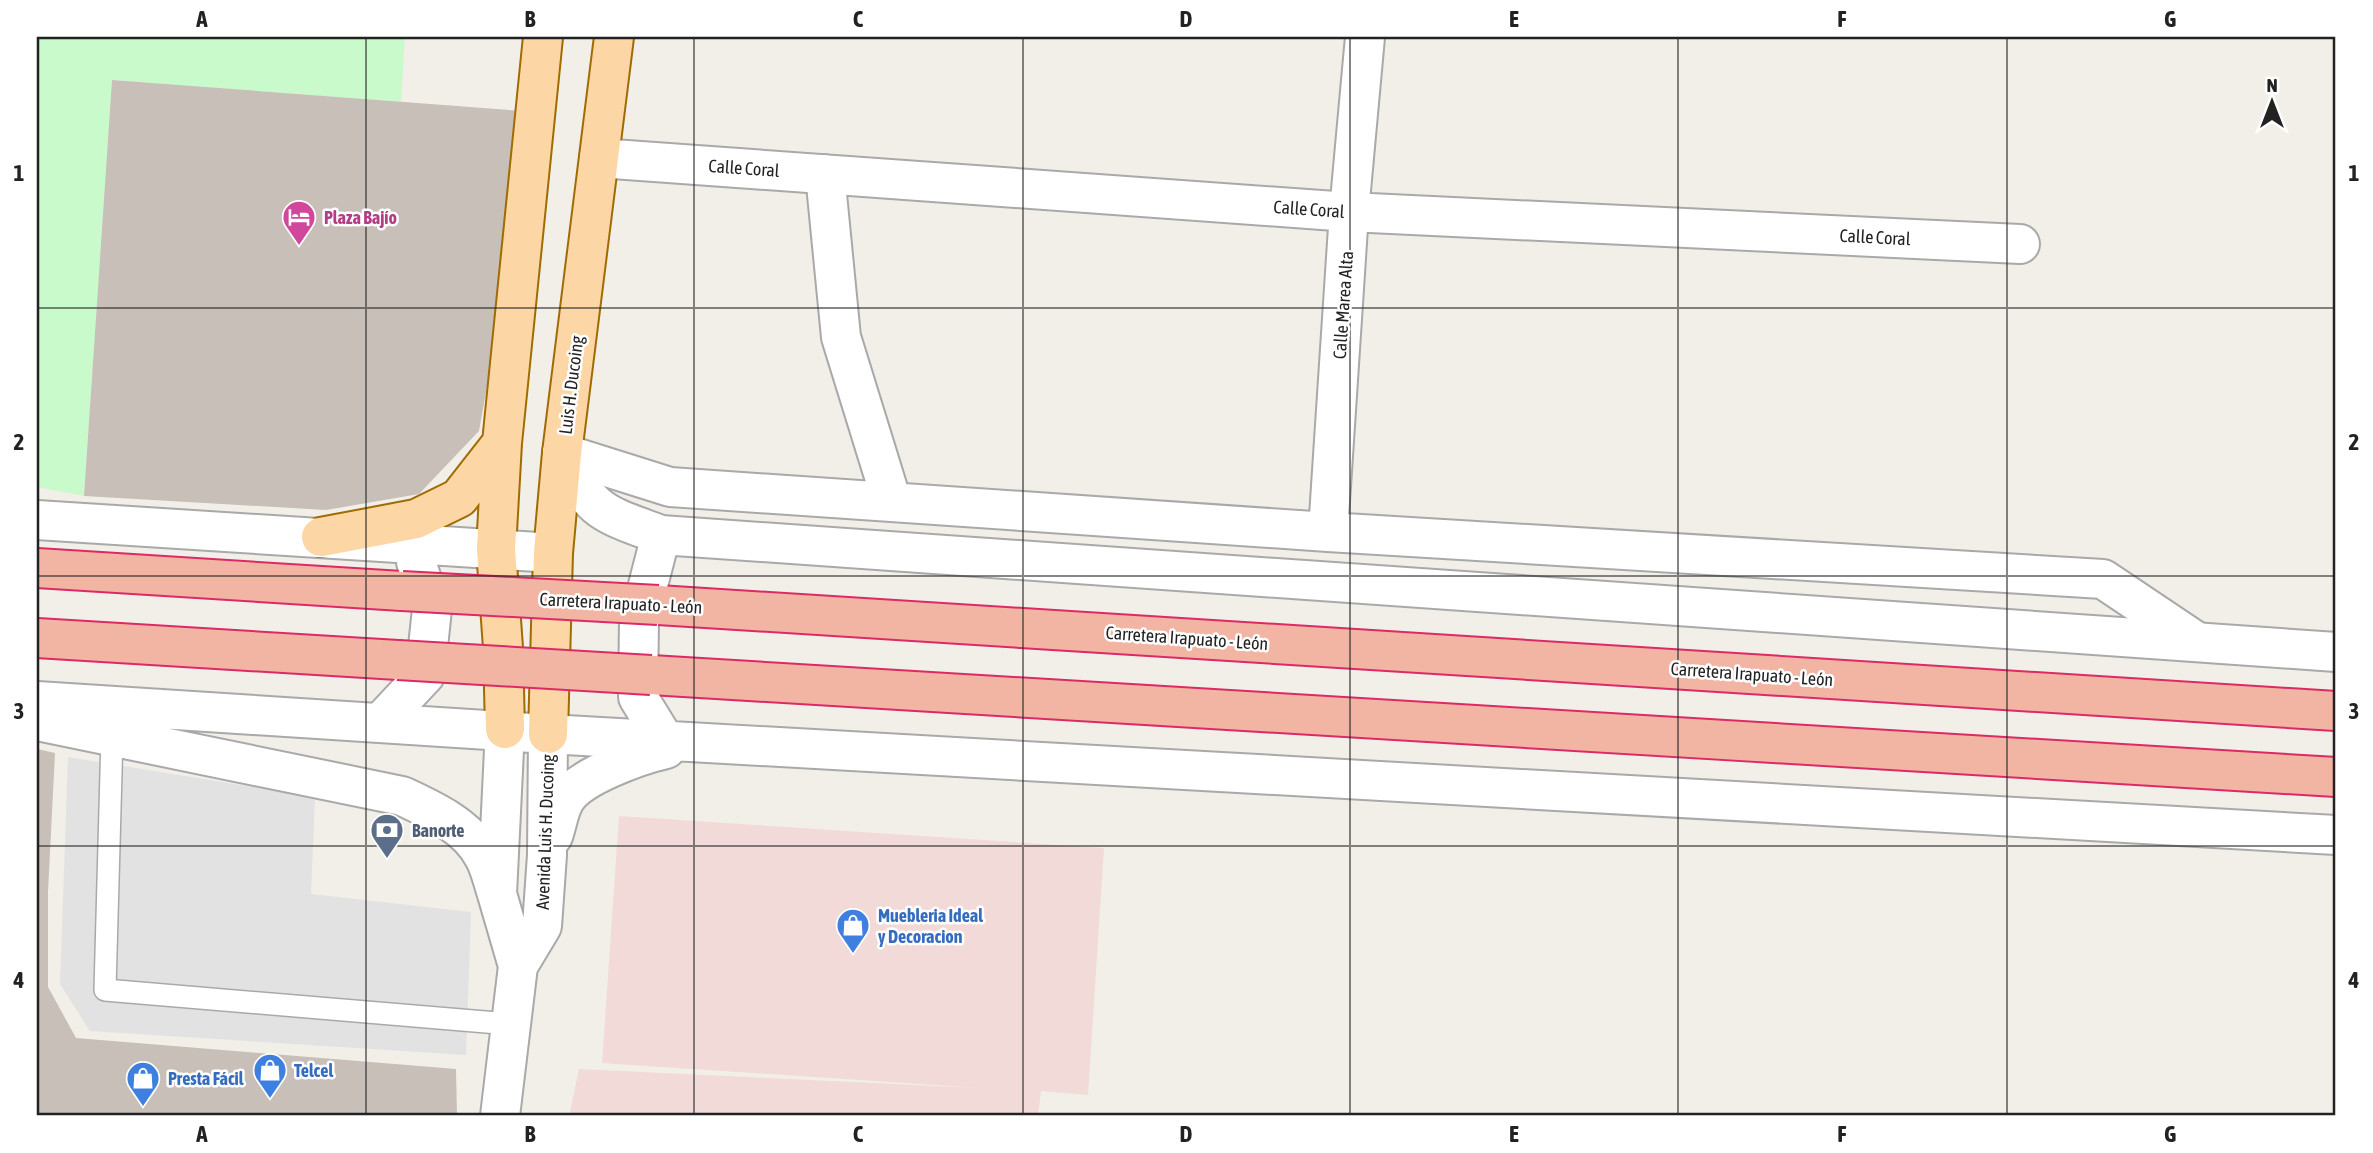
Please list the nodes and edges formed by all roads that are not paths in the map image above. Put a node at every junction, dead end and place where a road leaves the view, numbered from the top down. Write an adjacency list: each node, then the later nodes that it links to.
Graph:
1 (543, 37): 8 (main road)
2 (614, 37): 4 (main road, Luis H. Ducoing)
3 (1365, 37): 6 (street, Calle Marea Alta)
4 (599, 158): 5 (street, Calle Coral); 9 (main road, Luis H. Ducoing)
5 (825, 174): 6 (street, Calle Coral); 10 (street)
6 (1349, 212): 7 (street, Calle Coral); 12 (street, Calle Marea Alta)
7 (2020, 244)
8 (502, 443): 14 (main road); 16 (main road)
9 (562, 453): 10 (street); 13 (street); 17 (main road, Luis H. Ducoing)
10 (892, 502): 12 (street)
11 (37, 520): 14 (street)
12 (1328, 532): 20 (street)
13 (661, 535): 20 (street); 29 (street)
14 (321, 537): 15 (street)
15 (410, 544): 16 (street); 25 (street)
16 (496, 549): 17 (street); 26 (main road)
17 (553, 553): 27 (main road, Luis H. Ducoing)
18 (37, 568): 23 (highway, Carretera Irapuato - León, bridge)
19 (37, 638): 30 (highway, bridge)
20 (2194, 640): 21 (street)
21 (2336, 652)
22 (37, 701): 25 (street)
23 (2336, 711)
24 (37, 721): 28 (street)
25 (382, 722): 26 (street)
26 (505, 729): 27 (street); 33 (street, Avenida Luis H. Ducoing)
27 (548, 734): 29 (street); 32 (street, Avenida Luis H. Ducoing)
28 (112, 736): 33 (street); 35 (lane)
29 (681, 741): 31 (street); 32 (street)
30 (2336, 777)
31 (2336, 835)
32 (547, 855): 34 (street, Avenida Luis H. Ducoing)
33 (497, 894): 34 (street, Avenida Luis H. Ducoing)
34 (518, 966): 35 (street, Avenida Luis H. Ducoing)
35 (510, 1024): 36 (street, Avenida Luis H. Ducoing)
36 (500, 1116)

